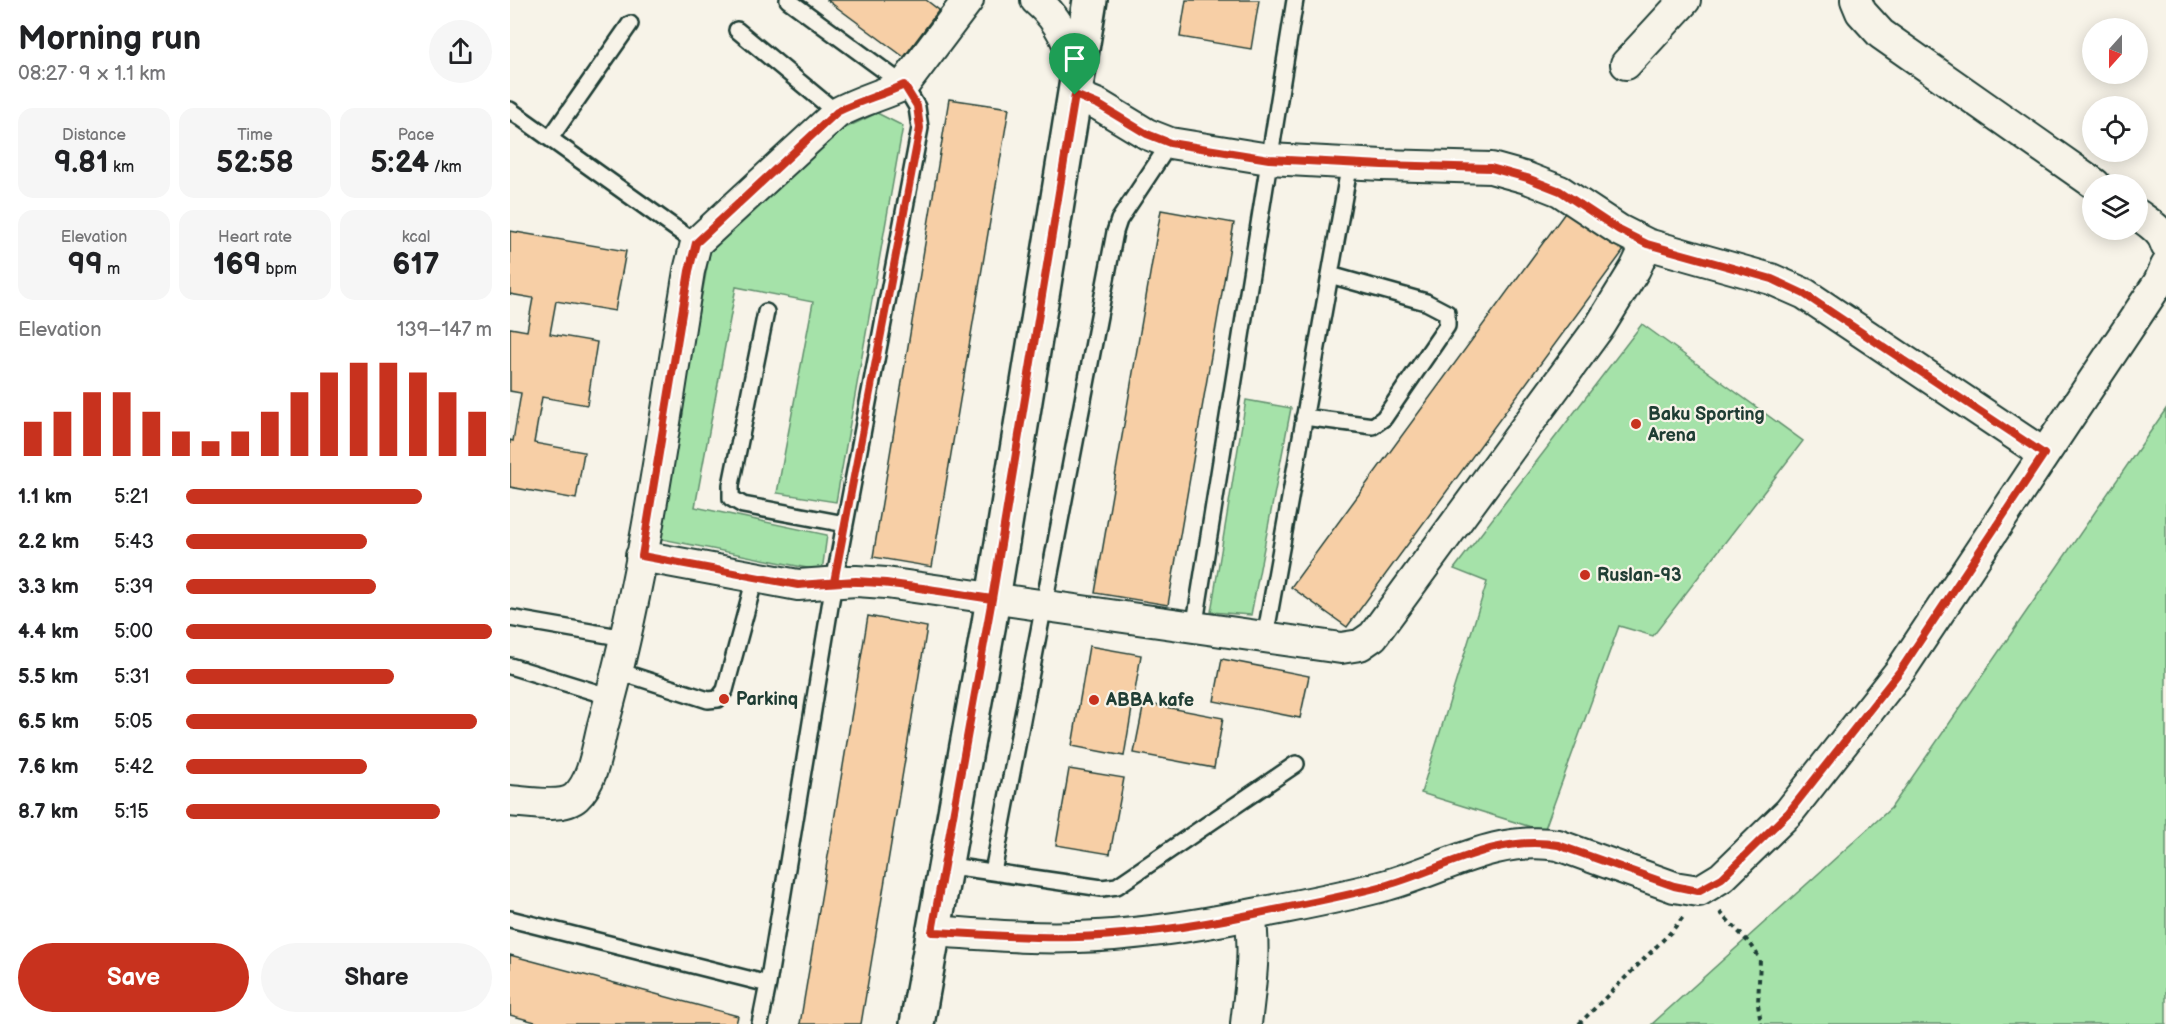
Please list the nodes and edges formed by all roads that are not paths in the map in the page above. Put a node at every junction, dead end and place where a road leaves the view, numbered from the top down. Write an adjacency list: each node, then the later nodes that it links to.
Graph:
1 (788, 0): 11 (lane)
2 (968, 0): 11 (street)
3 (1036, 0): 12 (street)
4 (1090, 0): 12 (street)
5 (1295, 0): 17 (lane)
6 (1685, 0): 10 (street)
7 (1856, 0): 19 (street)
8 (630, 24): 15 (lane)
9 (737, 30): 14 (lane)
10 (1626, 64)
11 (904, 85): 14 (street); 29 (lane)
12 (1076, 86): 16 (street); 33 (street)
13 (510, 110): 15 (lane)
14 (837, 112): 21 (street)
15 (551, 138): 21 (lane)
16 (1170, 143): 17 (street); 34 (lane)
17 (1269, 159): 18 (street); 36 (lane)
18 (1350, 163): 22 (street); 25 (lane)
19 (2082, 175)
20 (2148, 222): 23 (street)
21 (696, 243): 30 (street)
22 (1647, 244): 28 (street); 38 (street)
23 (2166, 245)
24 (2166, 266): 28 (street)
25 (1330, 274): 27 (lane); 27 (lane)
26 (766, 312): 29 (lane)
27 (1304, 417): 38 (lane)
28 (2044, 454): 45 (street)
29 (845, 524): 32 (lane)
30 (642, 556): 31 (street); 37 (street)
31 (755, 578): 32 (street); 40 (lane)
32 (834, 582): 33 (street); 48 (lane)
33 (992, 599): 34 (street); 43 (street)
34 (1044, 606): 36 (street); 44 (lane)
35 (510, 618): 37 (lane)
36 (1194, 629): 38 (street)
37 (625, 638): 40 (street)
38 (1265, 638)
39 (510, 666): 40 (lane)
40 (615, 684): 42 (street)
41 (1296, 764): 44 (lane)
42 (510, 801)
43 (944, 864): 44 (lane); 47 (street)
44 (993, 872)
45 (1250, 915): 47 (street); 51 (street)
46 (510, 919): 48 (lane)
47 (932, 932): 50 (street)
48 (768, 984): 49 (lane)
49 (760, 1024)
50 (917, 1024)
51 (1246, 1024)

